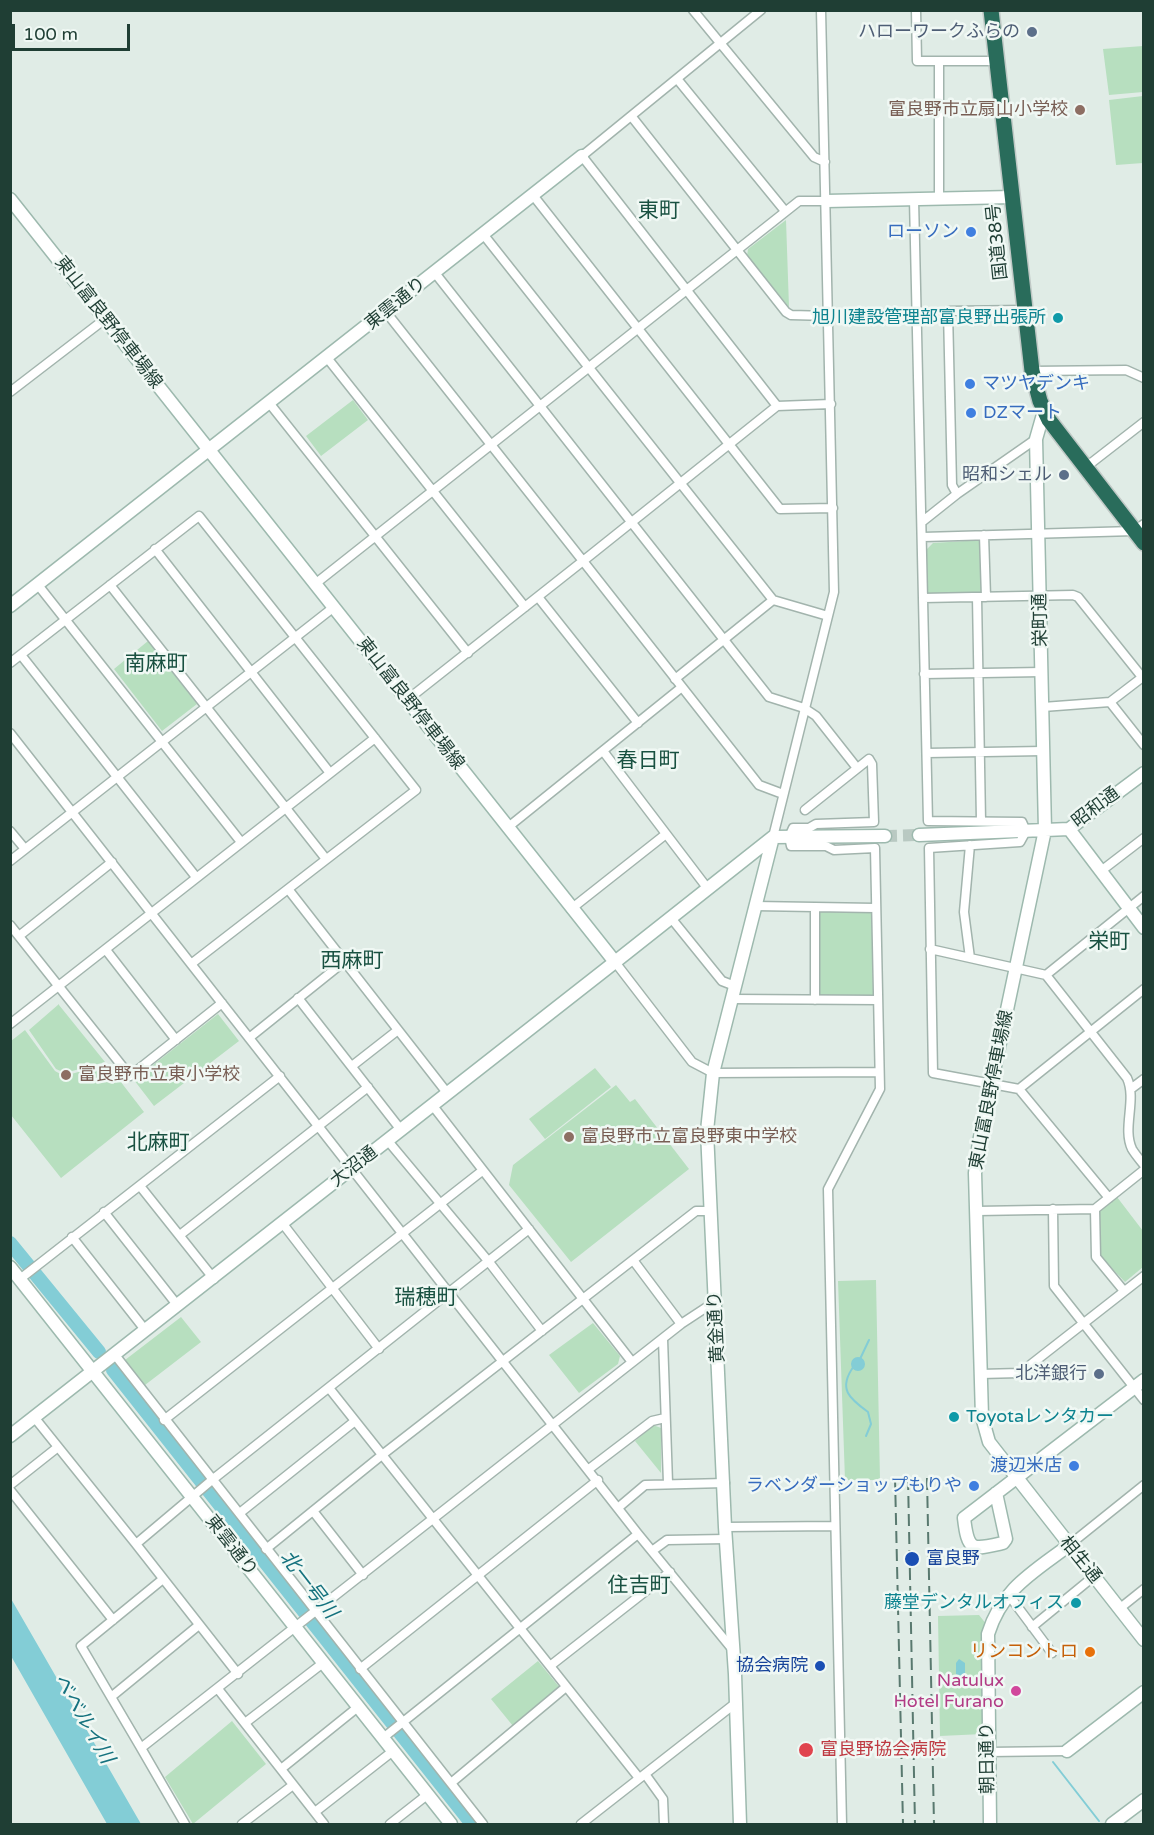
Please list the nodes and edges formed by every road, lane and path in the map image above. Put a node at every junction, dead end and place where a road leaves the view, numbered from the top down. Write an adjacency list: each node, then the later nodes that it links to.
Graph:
1 (693, 10): 6 (street)
2 (761, 10): 6 (street)
3 (821, 10): 12 (street)
4 (916, 10): 7 (street)
5 (991, 10): 8 (highway, 国道38号)
6 (720, 45): 9 (street); 12 (street)
7 (939, 61): 8 (street); 17 (street)
8 (997, 61): 14 (highway, 国道38号)
9 (678, 80): 10 (street); 19 (street)
10 (632, 117): 11 (street); 21 (street)
11 (582, 156): 13 (street, 東雲通り); 23 (street)
12 (825, 162): 18 (street)
13 (532, 194): 20 (street, 東雲通り); 28 (street)
14 (1013, 197): 17 (street); 24 (highway, 国道38号)
15 (10, 199): 27 (street, 東山富良野停車場線)
16 (914, 199): 17 (street); 18 (street); 49 (street)
17 (939, 199)
18 (826, 201): 19 (street); 26 (street)
19 (785, 212): 21 (street)
20 (483, 234): 22 (street, 東雲通り); 30 (street)
21 (738, 250): 23 (street); 26 (street)
22 (435, 273): 25 (street, 東雲通り); 36 (street)
23 (687, 289): 28 (street); 37 (street)
24 (1025, 310): 31 (highway, 国道38号); 47 (street)
25 (386, 312): 29 (street, 東雲通り); 42 (street)
26 (829, 316): 35 (street)
27 (105, 319): 33 (street); 43 (street, 東山富良野停車場線)
28 (639, 329): 30 (street); 41 (street)
29 (328, 358): 34 (street, 東雲通り); 46 (street)
30 (589, 367): 36 (street); 45 (street)
31 (1032, 371): 32 (street); 38 (highway, 国道38号)
32 (1143, 378)
33 (10, 392)
34 (270, 404): 43 (street, 東雲通り); 54 (street)
35 (831, 404): 37 (street); 48 (street)
36 (540, 406): 42 (street); 50 (street)
37 (777, 406): 41 (street)
38 (1044, 411): 40 (street, 栄町通); 44 (highway, 国道38号)
39 (1143, 422): 44 (street)
40 (1036, 439): 47 (street); 52 (street, 栄町通)
41 (730, 445): 45 (street); 48 (street)
42 (491, 446): 46 (street); 57 (street)
43 (209, 451): 58 (street, 東山富良野停車場線); 59 (street, 東雲通り)
44 (1086, 467): 51 (highway, 国道38号)
45 (681, 485): 50 (street); 65 (street)
46 (433, 491): 54 (street); 68 (street)
47 (957, 494): 49 (street)
48 (833, 508): 69 (street)
49 (923, 521): 55 (street)
50 (632, 523): 57 (street); 72 (street)
51 (1140, 533): 52 (street)
52 (1038, 534): 53 (street); 61 (street, 栄町通)
53 (984, 535): 55 (street); 63 (street)
54 (375, 536): 58 (street); 73 (street)
55 (923, 537): 64 (street)
56 (155, 549): 60 (street); 71 (street); 76 (street)
57 (583, 561): 62 (street); 81 (street)
58 (315, 584): 67 (street, 東山富良野停車場線)
59 (38, 585): 66 (street, 東雲通り); 70 (street)
60 (110, 585): 70 (street); 86 (street)
61 (1040, 596): 63 (street); 77 (street, 栄町通); 80 (street)
62 (538, 597): 68 (street); 88 (street)
63 (981, 597): 64 (street); 78 (street)
64 (923, 598): 79 (street)
65 (773, 600): 69 (street); 72 (street)
66 (10, 606)
67 (334, 607): 71 (street); 83 (street, 東山富良野停車場線)
68 (525, 607): 73 (street)
69 (828, 616): 87 (street)
70 (65, 620): 74 (street); 91 (street)
71 (297, 637): 76 (street); 90 (street)
72 (724, 640): 81 (street); 87 (street)
73 (468, 653): 83 (street)
74 (21, 655): 75 (street); 100 (street)
75 (10, 663)
76 (252, 672): 86 (street); 98 (street)
77 (1042, 672): 78 (street); 85 (street, 栄町通)
78 (978, 673): 79 (street); 94 (street)
79 (924, 674): 96 (street)
80 (1143, 677): 84 (street)
81 (675, 679): 82 (street)
82 (682, 687): 88 (street); 101 (street)
83 (407, 700): 106 (street, 東山富良野停車場線)
84 (1110, 702): 85 (street); 92 (street)
85 (1043, 707): 95 (street, 栄町通)
86 (207, 708): 91 (street); 102 (street)
87 (804, 708): 97 (street); 101 (street)
88 (638, 723): 93 (street)
89 (10, 733): 104 (street)
90 (375, 738): 98 (street); 120 (street)
91 (162, 743): 100 (street); 117 (street)
92 (1143, 745)
93 (603, 751): 106 (street); 111 (street)
94 (981, 751): 95 (street); 96 (street); 105 (street)
95 (1044, 751): 107 (street, 栄町通)
96 (927, 753): 105 (street)
97 (857, 768): 103 (street); 115 (street)
98 (330, 773): 102 (street)
99 (1143, 773): 108 (street, 昭和通)
100 (118, 777): 104 (street); 124 (street)
101 (783, 794): 114 (street)
102 (286, 807): 117 (street); 120 (street)
103 (805, 810)
104 (73, 813): 119 (street); 122 (street)
105 (981, 821): 110 (street)
106 (507, 828): 132 (street, 東山富良野停車場線)
107 (1045, 830): 108 (street, 昭和通); 110 (street); 144 (street, 東山富良野停車場線)
108 (1069, 830): 123 (street)
109 (10, 831): 119 (street)
110 (1026, 831): 112 (street); 118 (street)
111 (666, 834): 126 (street); 132 (street)
112 (919, 835)
113 (885, 836): 115 (street)
114 (773, 837): 115 (street); 126 (street); 128 (street, 黄金通り)
115 (789, 837): 130 (street)
116 (1143, 838): 123 (street)
117 (241, 842): 124 (street)
118 (970, 845): 138 (street); 140 (street)
119 (25, 849): 121 (street)
120 (326, 859): 125 (street)
121 (10, 861)
122 (112, 862): 133 (street); 137 (street)
123 (1101, 871): 131 (street)
124 (196, 877): 133 (street)
125 (288, 889): 141 (street); 143 (street)
126 (708, 889): 134 (street)
127 (1143, 896): 131 (street)
128 (755, 906): 129 (street); 147 (street, 黄金通り)
129 (815, 908): 130 (street); 151 (street)
130 (876, 908): 152 (street)
131 (1127, 908): 136 (street); 145 (street)
132 (571, 909): 142 (street, 東山富良野停車場線)
133 (152, 913): 139 (street); 143 (street)
134 (671, 918): 142 (street); 147 (street)
135 (10, 925): 137 (street)
136 (1143, 928)
137 (19, 936): 146 (street)
138 (930, 949): 140 (street); 164 (street)
139 (106, 950): 146 (street); 158 (street)
140 (970, 958): 144 (street)
141 (345, 961): 149 (street); 155 (street)
142 (615, 962): 161 (street); 168 (street, 大沼通)
143 (191, 964): 153 (street)
144 (1017, 967): 145 (street); 164 (street, 東山富良野停車場線)
145 (1046, 975): 156 (street)
146 (59, 986): 154 (street); 158 (street)
147 (735, 986): 150 (street, 黄金通り)
148 (1143, 989): 156 (street)
149 (298, 998): 157 (street); 159 (street)
150 (732, 999): 151 (street); 161 (street, 黄金通り)
151 (815, 1000): 152 (street)
152 (878, 1000): 160 (street)
153 (222, 1003): 157 (street); 158 (street)
154 (12, 1020)
155 (398, 1030): 159 (street); 168 (street)
156 (1091, 1030): 166 (street); 167 (street)
157 (249, 1038): 162 (street)
158 (176, 1040)
159 (352, 1066): 165 (street)
160 (879, 1072): 161 (street); 239 (street)
161 (712, 1073): 183 (street, 黄金通り)
162 (280, 1076): 170 (street); 177 (street)
163 (1143, 1079): 166 (street)
164 (990, 1084): 167 (street); 182 (street, 東山富良野停車場線)
165 (368, 1087): 170 (street); 171 (street)
166 (1131, 1088): 173 (street)
167 (1019, 1089): 178 (street)
168 (448, 1094): 169 (street, 大沼通)
169 (433, 1106): 171 (street, 大沼通); 176 (street)
170 (319, 1125): 174 (street); 188 (street)
171 (401, 1130): 172 (street, 大沼通)
172 (388, 1141): 174 (street, 大沼通); 179 (street)
173 (1143, 1164)
174 (352, 1168): 185 (street, 大沼通); 187 (street)
175 (1143, 1170): 178 (street)
176 (482, 1171): 179 (street); 186 (street)
177 (140, 1186): 184 (street); 188 (street)
178 (1109, 1198): 181 (street)
179 (440, 1203): 187 (street); 191 (street)
180 (1053, 1209): 181 (street); 182 (street); 203 (street)
181 (1095, 1209): 197 (street)
182 (976, 1210): 212 (street, 東山富良野停車場線)
183 (711, 1211): 190 (street); 200 (street, 黄金通り)
184 (104, 1212): 189 (street); 201 (street)
185 (283, 1224): 195 (street, 大沼通); 196 (street)
186 (529, 1229): 191 (street); 199 (street)
187 (402, 1232): 196 (street); 198 (street)
188 (180, 1235): 195 (street)
189 (72, 1237): 193 (street); 204 (street)
190 (633, 1260): 199 (street); 202 (street)
191 (489, 1262): 198 (street); 205 (street)
192 (10, 1267): 193 (street, 東雲通り)
193 (28, 1272): 211 (street, 東雲通り)
194 (1143, 1276): 197 (street)
195 (214, 1279): 201 (street, 大沼通)
196 (332, 1288): 207 (street); 219 (street)
197 (1124, 1291): 203 (street)
198 (450, 1294): 207 (street); 209 (street)
199 (583, 1299): 205 (street); 210 (street)
200 (717, 1301): 202 (street); 229 (street, 黄金通り)
201 (178, 1306): 204 (street, 大沼通)
202 (681, 1324): 206 (street)
203 (1083, 1324): 212 (street); 214 (street)
204 (146, 1331): 208 (street, 大沼通)
205 (542, 1331): 209 (street)
206 (663, 1339): 210 (street); 218 (street)
207 (379, 1349): 215 (street)
208 (115, 1355): 211 (street, 大沼通); 219 (street)
209 (503, 1361): 221 (street); 224 (street)
210 (632, 1362): 221 (street)
211 (94, 1371): 217 (street, 大沼通); 232 (street, 東雲通り)
212 (980, 1374): 226 (street, 東山富良野停車場線)
213 (1143, 1380): 214 (street)
214 (1133, 1388): 216 (street); 226 (street)
215 (329, 1389): 220 (street); 232 (street)
216 (1143, 1400)
217 (34, 1417): 222 (street, 大沼通); 223 (street)
218 (665, 1418): 225 (street); 228 (street)
219 (164, 1420): 232 (street)
220 (355, 1421): 224 (street); 237 (street)
221 (555, 1425): 225 (street); 238 (street)
222 (10, 1436)
223 (58, 1447): 230 (street); 242 (street)
224 (382, 1455): 236 (street); 238 (street)
225 (590, 1469): 227 (street)
226 (1017, 1479): 234 (street); 243 (street, 相生通)
227 (598, 1480): 235 (street); 248 (street)
228 (668, 1483): 229 (street); 235 (street)
229 (724, 1483): 240 (street, 黄金通り)
230 (10, 1485)
231 (1143, 1485): 243 (street)
232 (203, 1488): 242 (street); 244 (street); 255 (street, 東雲通り)
233 (10, 1490): 254 (street)
234 (996, 1493): 234 (street)
235 (619, 1507): 241 (street)
236 (314, 1511): 244 (street); 247 (street)
237 (241, 1512)
238 (432, 1519): 247 (street); 248 (street)
239 (835, 1526): 240 (street); 295 (street)
240 (725, 1533): 245 (street); 260 (street, 黄金通り)
241 (638, 1534): 245 (street); 258 (street)
242 (136, 1544): 250 (street)
243 (1068, 1546): 249 (street, 相生通); 252 (street, 朝日通り)
244 (266, 1549): 255 (street)
245 (652, 1551): 246 (street)
246 (670, 1572): 260 (street); 263 (street)
247 (363, 1575): 255 (street)
248 (477, 1575): 258 (street); 264 (street)
249 (1094, 1577): 253 (street, 相生通); 257 (street)
250 (164, 1580): 254 (street); 256 (street)
251 (1143, 1589): 253 (street)
252 (1008, 1594): 257 (street); 277 (street, 朝日通り)
253 (1119, 1609): 259 (street, 相生通)
254 (113, 1620): 269 (street)
255 (307, 1620): 262 (street, 東雲通り); 264 (street); 265 (street)
256 (200, 1625): 265 (street); 269 (street)
257 (1032, 1627): 261 (street)
258 (520, 1628): 263 (street); 273 (street)
259 (1143, 1640)
260 (733, 1650): 270 (street, 黄金通り)
261 (1052, 1653)
262 (323, 1663): 271 (street, 東雲通り); 272 (street)
263 (550, 1666): 266 (street)
264 (360, 1669): 273 (street)
265 (238, 1674): 267 (street)
266 (566, 1687): 279 (street); 280 (street)
267 (218, 1689): 272 (street); 274 (street)
268 (1143, 1692): 276 (street)
269 (111, 1696): 274 (street)
270 (737, 1702): 279 (street); 294 (street, 黄金通り)
271 (358, 1707): 273 (street, 東雲通り); 278 (street)
272 (245, 1723): 278 (street)
273 (393, 1729): 275 (street, 東雲通り); 280 (street)
274 (141, 1748): 286 (street)
275 (393, 1751): 282 (street, 東雲通り); 284 (street)
276 (1067, 1751): 277 (street)
277 (988, 1752): 296 (street, 朝日通り)
278 (281, 1769): 281 (street)
279 (642, 1776): 292 (street); 293 (street)
280 (451, 1783): 291 (street)
281 (293, 1785): 284 (street); 287 (street)
282 (427, 1795): 289 (street); 290 (street, 東雲通り)
283 (1143, 1800): 285 (street)
284 (315, 1812): 288 (street)
285 (1118, 1823)
286 (185, 1824)
287 (242, 1824)
288 (324, 1824)
289 (390, 1824)
290 (451, 1824)
291 (483, 1824)
292 (581, 1824)
293 (663, 1824)
294 (740, 1824)
295 (842, 1824)
296 (990, 1824)

